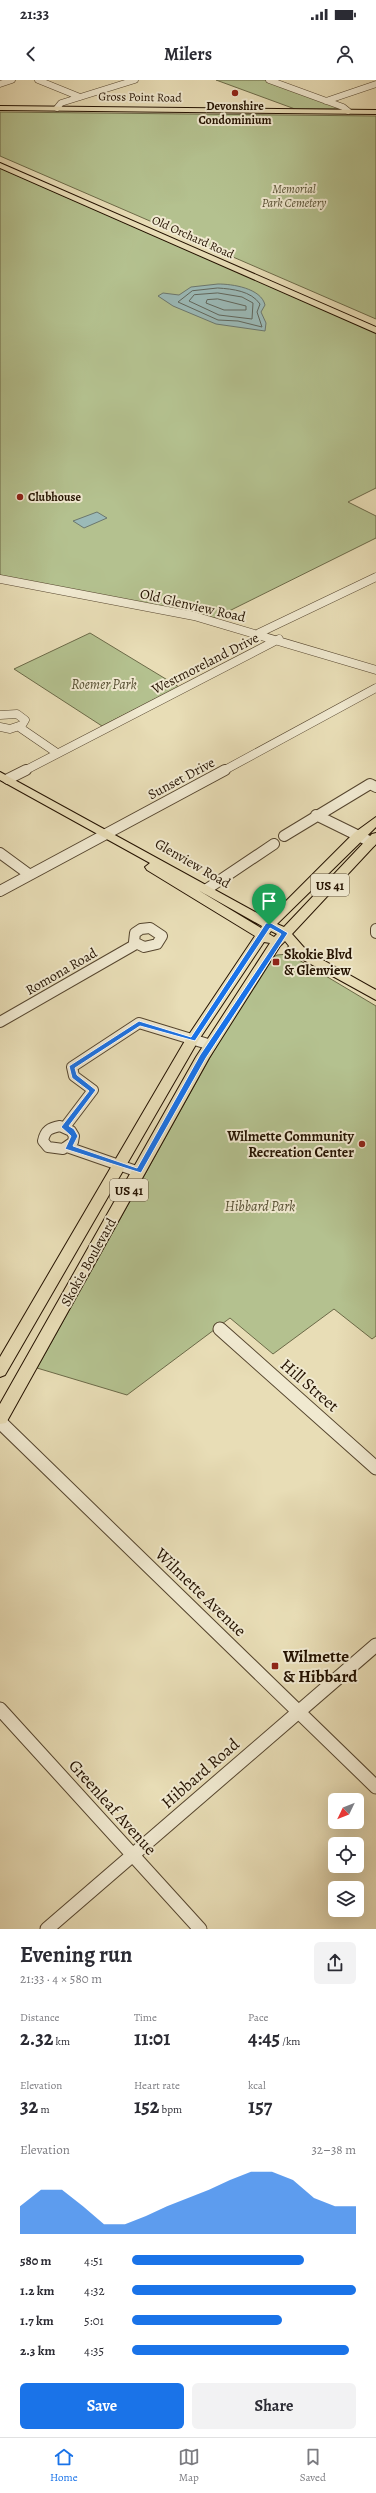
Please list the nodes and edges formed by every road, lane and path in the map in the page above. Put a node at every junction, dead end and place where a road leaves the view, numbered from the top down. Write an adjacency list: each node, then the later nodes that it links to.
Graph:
1 (12, 80): 5 (street)
2 (38, 80): 7 (street)
3 (135, 80): 7 (street)
4 (269, 80): 8 (street)
5 (0, 84)
6 (376, 84): 8 (street)
7 (80, 97): 10 (street)
8 (326, 101): 11 (street)
9 (0, 108): 10 (main road, Gross Point Road)
10 (58, 108): 11 (main road, Gross Point Road)
11 (348, 111): 12 (main road, Gross Point Road)
12 (376, 112)
13 (0, 165): 14 (main road, Old Orchard Road)
14 (376, 330)
15 (376, 577): 17 (street, Westmoreland Drive)
16 (0, 579): 17 (street, Old Glenview Road)
17 (259, 633): 18 (street, Old Glenview Road)
18 (279, 640): 19 (street, Old Glenview Road); 24 (street, Westmoreland Drive)
19 (376, 670)
20 (376, 688): 29 (street, Sunset Drive)
21 (0, 715): 23 (street)
22 (0, 727): 23 (street)
23 (19, 727): 24 (street)
24 (57, 753): 25 (street, Westmoreland Drive)
25 (4, 777): 29 (main road, Glenview Road)
26 (376, 787): 27 (street)
27 (316, 815): 30 (street); 31 (street)
28 (376, 821): 31 (main road, Skokie Boulevard / US 41)
29 (106, 835): 35 (street, Sunset Drive); 36 (main road, Glenview Road); 39 (main road, Glenview Road)
30 (284, 836)
31 (358, 836): 32 (street); 39 (main road, Skokie Boulevard / US 41)
32 (373, 840): 41 (main road, Skokie Boulevard / US 41)
33 (274, 844): 36 (street)
34 (0, 853): 35 (street)
35 (30, 875): 37 (street, Sunset Drive)
36 (207, 889): 39 (main road, Glenview Road)
37 (0, 892)
38 (376, 929): 40 (street)
39 (265, 930): 41 (main road, Glenview Road); 45 (main road, Skokie Boulevard / US 41)
40 (376, 933)
41 (280, 938): 43 (main road, Glenview Road); 46 (main road, Skokie Boulevard / US 41)
42 (136, 944): 44 (street, Romona Road)
43 (376, 996)
44 (0, 1022)
45 (193, 1039): 46 (street); 47 (street); 49 (main road, Skokie Boulevard / US 41)
46 (211, 1045): 50 (main road, Skokie Boulevard / US 41)
47 (64, 1127): 48 (street); 48 (street)
48 (67, 1147): 49 (street)
49 (118, 1164): 50 (street); 52 (main road, Skokie Boulevard / US 41)
50 (139, 1172): 53 (main road, Skokie Boulevard / US 41)
51 (220, 1329): 55 (street, Hill Street)
52 (0, 1371)
53 (0, 1418)
54 (0, 1422): 58 (street, Wilmette Avenue)
55 (376, 1468)
56 (376, 1645): 58 (street, Hibbard Road)
57 (0, 1709): 60 (street, Greenleaf Avenue)
58 (298, 1711): 59 (street, Wilmette Avenue); 60 (street, Hibbard Road)
59 (376, 1787)
60 (133, 1855): 61 (street, Hibbard Road); 62 (street, Greenleaf Avenue)
61 (47, 1929)
62 (200, 1929)

